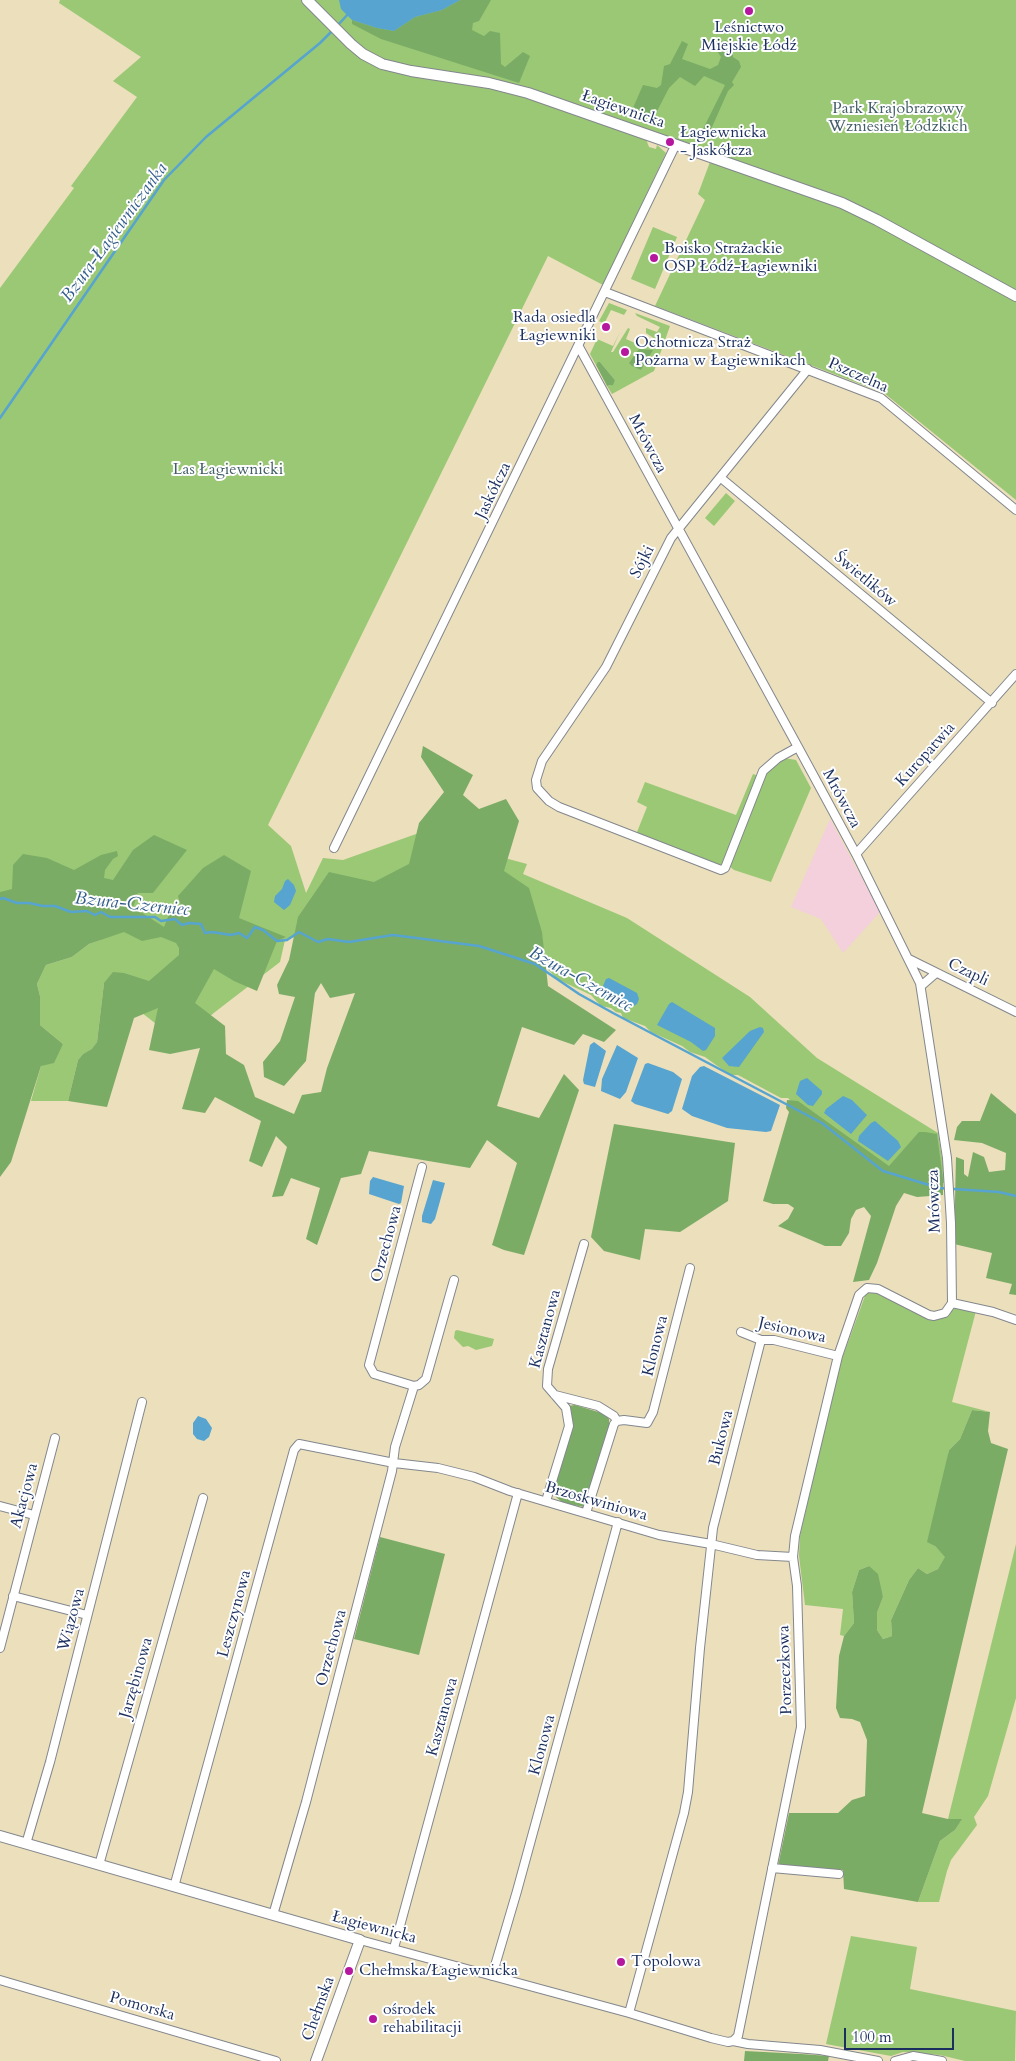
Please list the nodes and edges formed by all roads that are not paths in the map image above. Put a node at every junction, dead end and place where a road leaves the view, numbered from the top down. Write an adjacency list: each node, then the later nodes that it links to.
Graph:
1 (307, 0): 2 (street, Łagiewnicka)
2 (676, 144): 3 (street, Jaskółcza); 4 (street, Łagiewnicka)
3 (605, 292): 5 (street, Jaskółcza); 6 (street, Pszczelna)
4 (1016, 296)
5 (579, 347): 9 (street, Mrówcza); 13 (street, Jaskółcza)
6 (808, 369): 7 (street, Sójki); 8 (street, Pszczelna)
7 (720, 478): 9 (street, Sójki); 11 (street, Świetlików)
8 (1016, 510)
9 (678, 530): 12 (street, Mrówcza); 12 (street, Sójki)
10 (1016, 674): 11 (street, Kuropatwia)
11 (992, 703): 14 (street, Kuropatwia)
12 (798, 747): 14 (street, Mrówcza)
13 (334, 848)
14 (856, 854): 15 (street, Mrówcza)
15 (910, 959): 16 (street, Czapli); 17 (street, Mrówcza)
16 (936, 973): 17 (street); 18 (street, Czapli)
17 (921, 986): 23 (street, Mrówcza)
18 (1016, 1012)
19 (422, 1167): 28 (street, Orzechowa)
20 (584, 1244): 29 (street, Kasztanowa)
21 (690, 1268): 31 (street, Klonowa)
22 (454, 1280): 28 (street, Orzechowa)
23 (952, 1302): 24 (street); 27 (street, Porzeczkowa)
24 (1016, 1320)
25 (740, 1332): 26 (street, Jesionowa)
26 (761, 1340): 27 (street, Jesionowa); 41 (street, Bukowa)
27 (838, 1356): 42 (street, Porzeczkowa)
28 (414, 1386): 33 (street, Orzechowa)
29 (555, 1395): 31 (street); 36 (street, Kasztanowa)
30 (142, 1402): 44 (street, Wiązowa)
31 (617, 1421): 38 (street)
32 (55, 1438): 39 (street, Akacjowa)
33 (394, 1464): 34 (street, Brzoskwiniowa); 51 (street, Leszczynowa); 52 (street, Orzechowa)
34 (518, 1493): 36 (street, Brzoskwiniowa); 54 (street, Kasztanowa)
35 (203, 1498): 48 (street, Jarzębinowa)
36 (546, 1501): 38 (street, Brzoskwiniowa)
37 (0, 1506): 39 (street)
38 (586, 1513): 40 (street, Brzoskwiniowa)
39 (34, 1515): 43 (street, Akacjowa)
40 (618, 1522): 41 (street, Brzoskwiniowa); 55 (street, Klonowa)
41 (711, 1544): 42 (street, Brzoskwiniowa); 57 (street)
42 (793, 1557): 49 (street, Porzeczkowa)
43 (13, 1596): 44 (street); 45 (street, Akacjowa)
44 (87, 1615): 47 (street, Wiązowa)
45 (0, 1648)
46 (0, 1836): 47 (street, Łagiewnicka)
47 (26, 1844): 48 (street, Łagiewnicka)
48 (99, 1865): 51 (street, Łagiewnicka)
49 (772, 1868): 50 (street); 58 (street, Porzeczkowa)
50 (839, 1874)
51 (174, 1887): 52 (street, Łagiewnicka)
52 (273, 1916): 53 (street, Łagiewnicka)
53 (360, 1940): 54 (street, Łagiewnicka); 60 (street, Chełmska)
54 (394, 1948): 55 (street, Łagiewnicka)
55 (492, 1976): 57 (street, Łagiewnicka)
56 (0, 1980): 59 (street, Pomorska)
57 (628, 2013): 58 (street, Łagiewnicka)
58 (736, 2039): 61 (street, Łagiewnicka)
59 (276, 2061)
60 (316, 2061)
61 (878, 2061)
62 (895, 2061): 63 (street)
63 (942, 2061)

